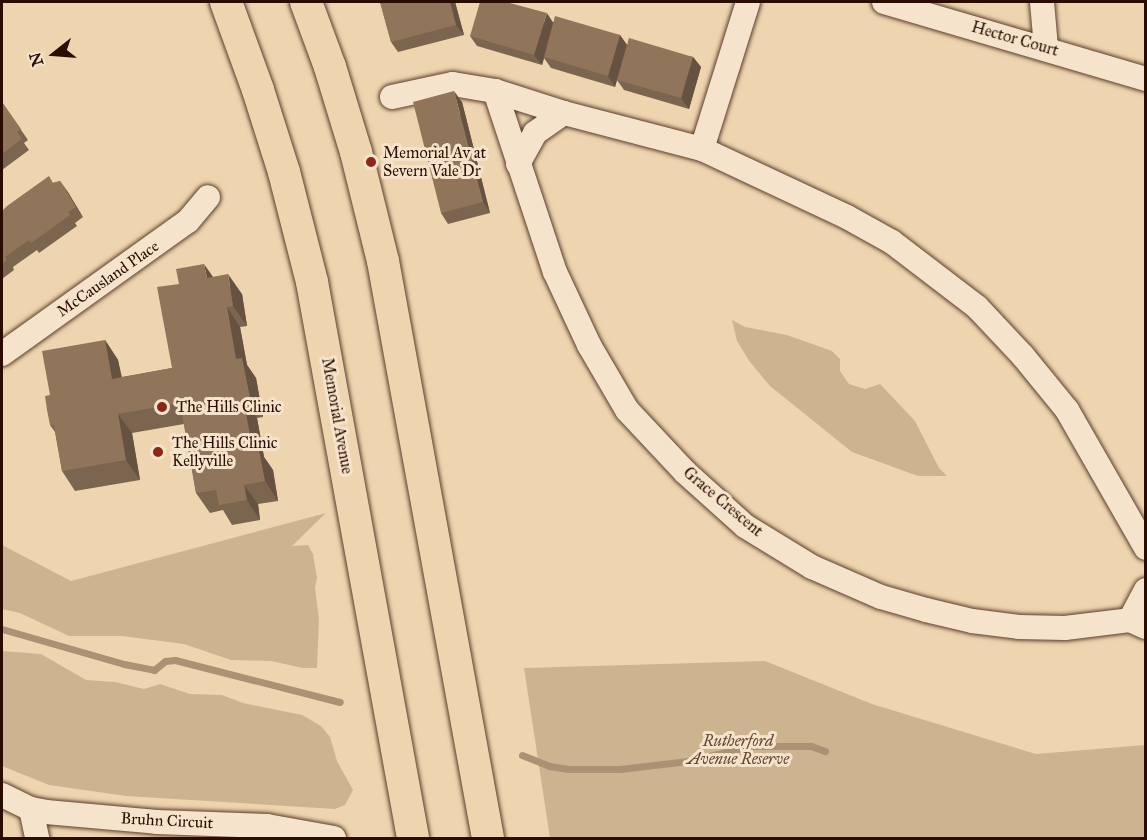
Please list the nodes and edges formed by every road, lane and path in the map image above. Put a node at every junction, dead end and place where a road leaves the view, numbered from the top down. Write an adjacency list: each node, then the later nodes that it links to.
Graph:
1 (226, 2): 22 (main road, Memorial Avenue)
2 (306, 2): 23 (main road)
3 (748, 2): 11 (street)
4 (884, 2): 6 (street, Hector Court)
5 (1042, 2): 6 (street)
6 (1046, 48): 7 (street, Hector Court)
7 (1146, 79)
8 (495, 91): 9 (street); 10 (street); 12 (street, Grace Crescent)
9 (392, 97)
10 (564, 113): 11 (street); 12 (street)
11 (702, 149): 15 (street)
12 (518, 164): 17 (street, Grace Crescent)
13 (208, 197): 14 (street, McCausland Place)
14 (2, 354)
15 (1146, 548)
16 (1146, 591): 17 (street, Grace Crescent)
17 (1138, 623)
18 (2, 795): 19 (street, Bruhn Circuit)
19 (31, 809): 20 (street); 21 (street, Bruhn Circuit)
20 (37, 838)
21 (334, 838)
22 (412, 838)
23 (488, 838)

